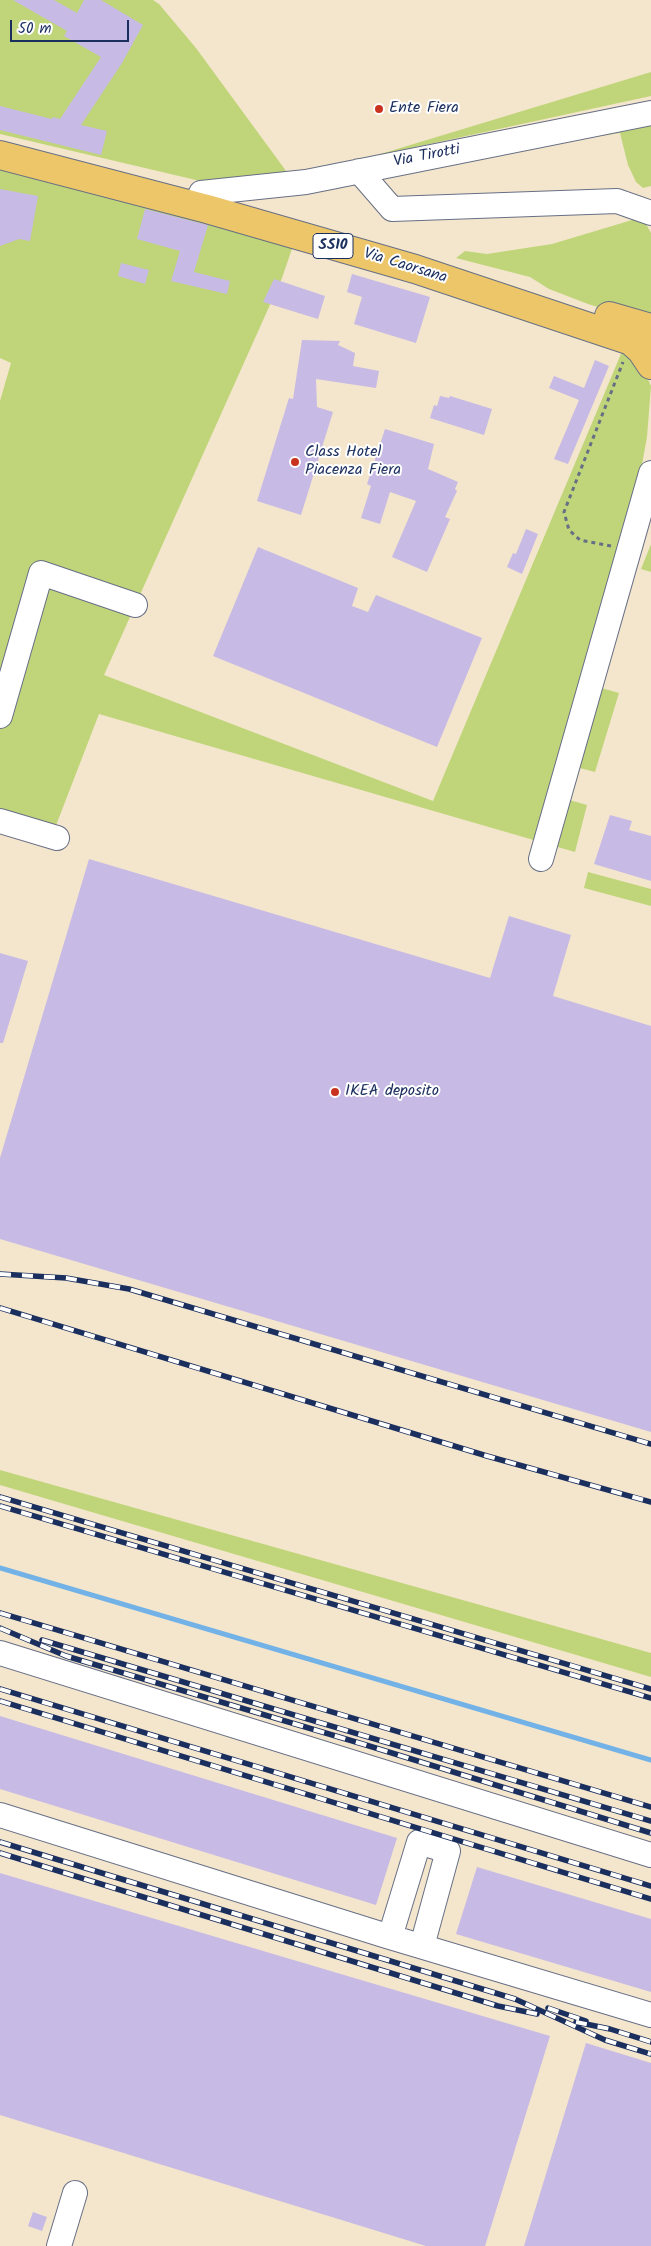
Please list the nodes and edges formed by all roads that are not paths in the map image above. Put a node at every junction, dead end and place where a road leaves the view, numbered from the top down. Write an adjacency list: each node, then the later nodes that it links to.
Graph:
1 (651, 113): 4 (street, Via Tirotti)
2 (0, 142): 5 (main road, Via Caorsana / SS10)
3 (0, 155): 7 (main road, Via Caorsana / SS10)
4 (359, 171): 5 (street, Via Tirotti); 6 (street)
5 (201, 193): 7 (main road, Via Caorsana / SS10)
6 (651, 213)
7 (641, 334): 8 (main road)
8 (651, 365)
9 (651, 480): 11 (street)
10 (651, 533): 11 (street)
11 (629, 550): 16 (street)
12 (135, 605): 13 (street)
13 (0, 716)
14 (0, 821): 15 (street)
15 (57, 838)
16 (541, 859)
17 (0, 1653): 19 (street)
18 (0, 1815): 20 (street)
19 (651, 1855)
20 (390, 1936): 21 (street); 21 (street)
21 (422, 1946): 22 (street)
22 (651, 2015)
23 (75, 2194): 24 (street)
24 (59, 2246)

